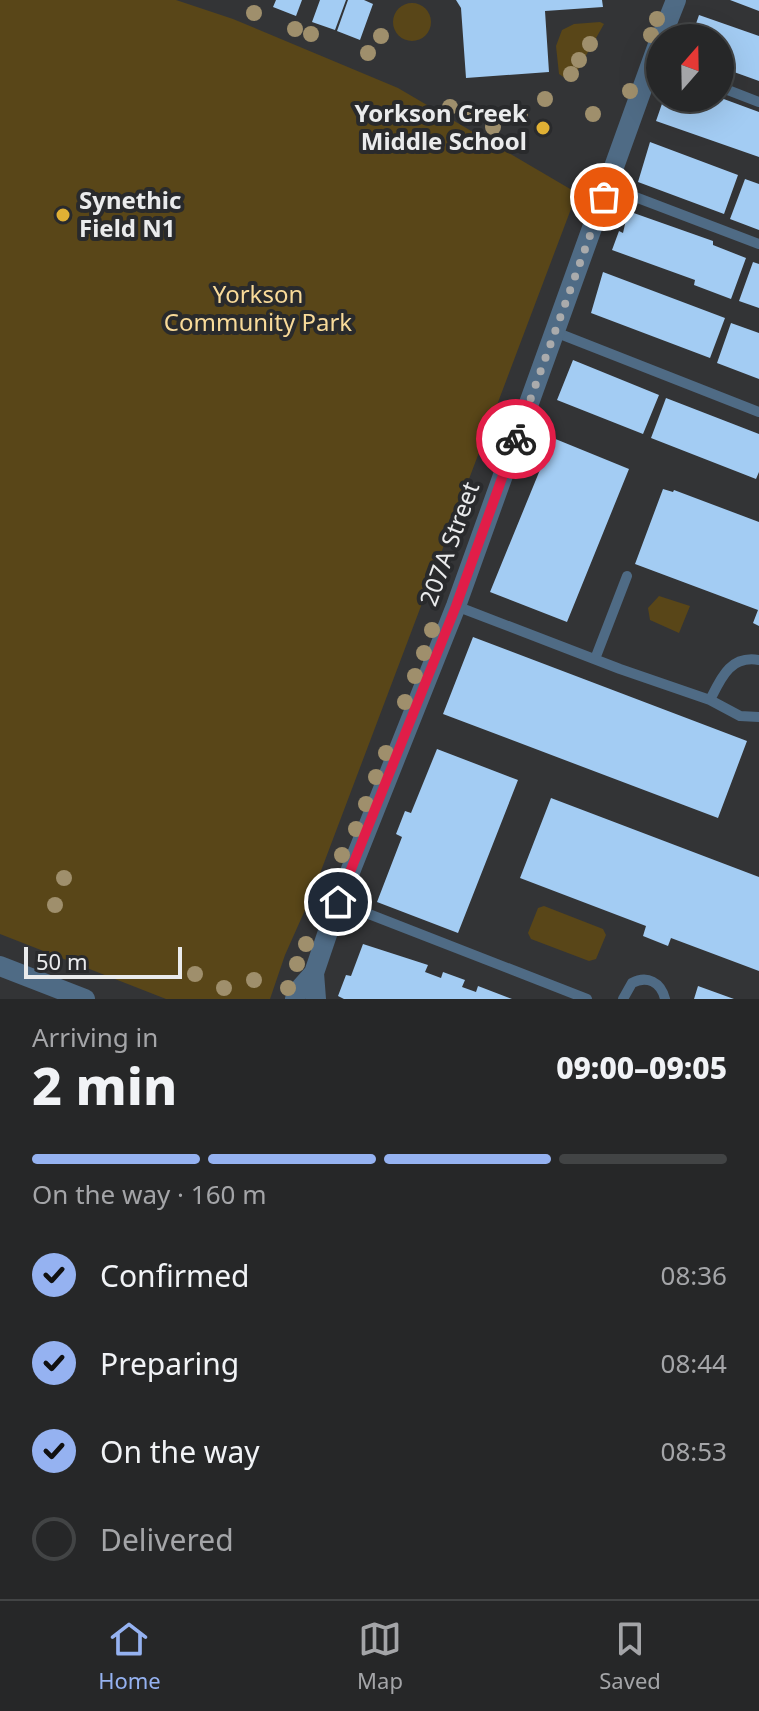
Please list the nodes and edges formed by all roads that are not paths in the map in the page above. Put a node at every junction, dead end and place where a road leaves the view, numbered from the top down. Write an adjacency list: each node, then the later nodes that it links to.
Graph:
1 (676, 0): 2 (street, 207A Street)
2 (666, 24)
3 (646, 90): 6 (street, 207A Street)
4 (734, 92): 5 (lane)
5 (759, 102)
6 (604, 197): 7 (lane); 8 (street, 207A Street)
7 (759, 244)
8 (555, 332): 9 (lane); 11 (street, 207A Street)
9 (759, 412)
10 (627, 576): 12 (lane)
11 (456, 606): 12 (lane); 16 (street, 207A Street)
12 (595, 659): 14 (lane)
13 (759, 660): 14 (lane)
14 (710, 700): 15 (lane)
15 (759, 717)
16 (338, 902): 18 (street, 207A Street); 22 (lane)
17 (0, 966): 19 (street)
18 (314, 973): 20 (street, 207A Street); 21 (street, 207A Street)
19 (85, 999)
20 (295, 999)
21 (316, 999)
22 (587, 999)
23 (623, 999): 24 (lane)
24 (665, 999)

